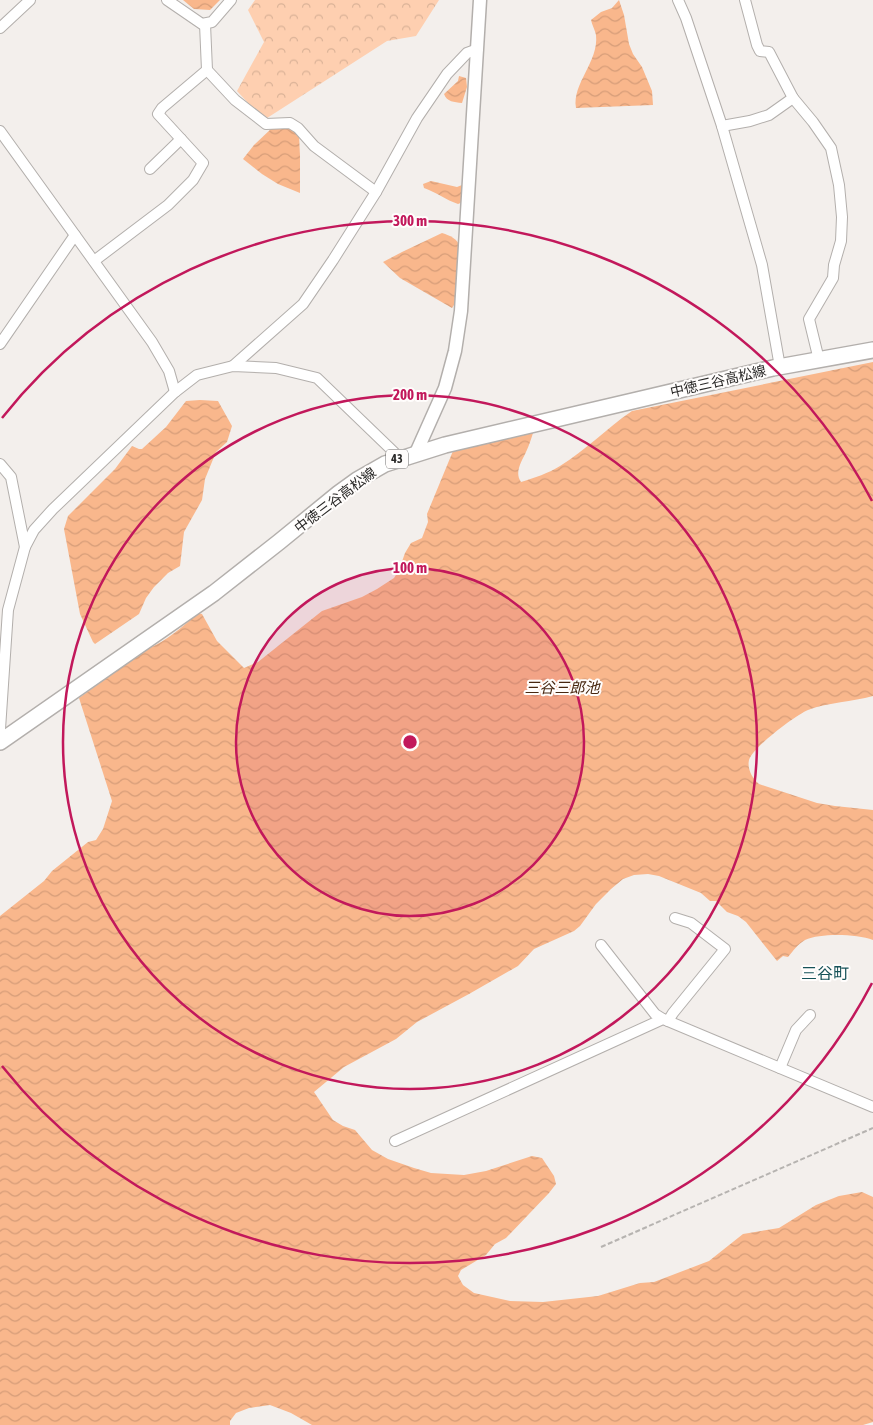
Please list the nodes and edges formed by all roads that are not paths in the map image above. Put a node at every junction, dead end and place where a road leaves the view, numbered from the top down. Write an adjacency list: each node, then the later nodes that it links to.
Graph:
1 (30, 0): 8 (street)
2 (167, 0): 7 (street)
3 (231, 0): 7 (street)
4 (480, 0): 9 (street)
5 (678, 0): 12 (street)
6 (745, 0): 11 (street)
7 (206, 24): 10 (street)
8 (0, 28)
9 (478, 49): 16 (street); 25 (street)
10 (207, 70): 14 (street); 16 (street)
11 (793, 98): 12 (street); 21 (street)
12 (722, 126): 23 (street)
13 (0, 131): 17 (street)
14 (181, 139): 15 (street); 18 (street)
15 (150, 169)
16 (376, 192): 22 (street)
17 (75, 235): 18 (street); 19 (street)
18 (94, 261): 24 (street)
19 (0, 344)
20 (873, 350): 21 (main road, 中徳三谷高松線 / 43)
21 (819, 360): 23 (main road, 中徳三谷高松線 / 43)
22 (232, 366): 24 (street); 26 (street)
23 (780, 367): 25 (main road, 中徳三谷高松線 / 43)
24 (175, 392): 30 (street)
25 (416, 453): 26 (main road, 中徳三谷高松線 / 43)
26 (400, 458): 31 (main road, 中徳三谷高松線 / 43)
27 (0, 464): 29 (street)
28 (0, 476): 29 (street)
29 (11, 477): 30 (street)
30 (25, 547): 31 (street)
31 (0, 742)
32 (675, 918): 35 (street)
33 (601, 945): 35 (street)
34 (810, 1015): 36 (street)
35 (666, 1020): 36 (street); 38 (street)
36 (780, 1068): 37 (street)
37 (873, 1106)
38 (396, 1140)

